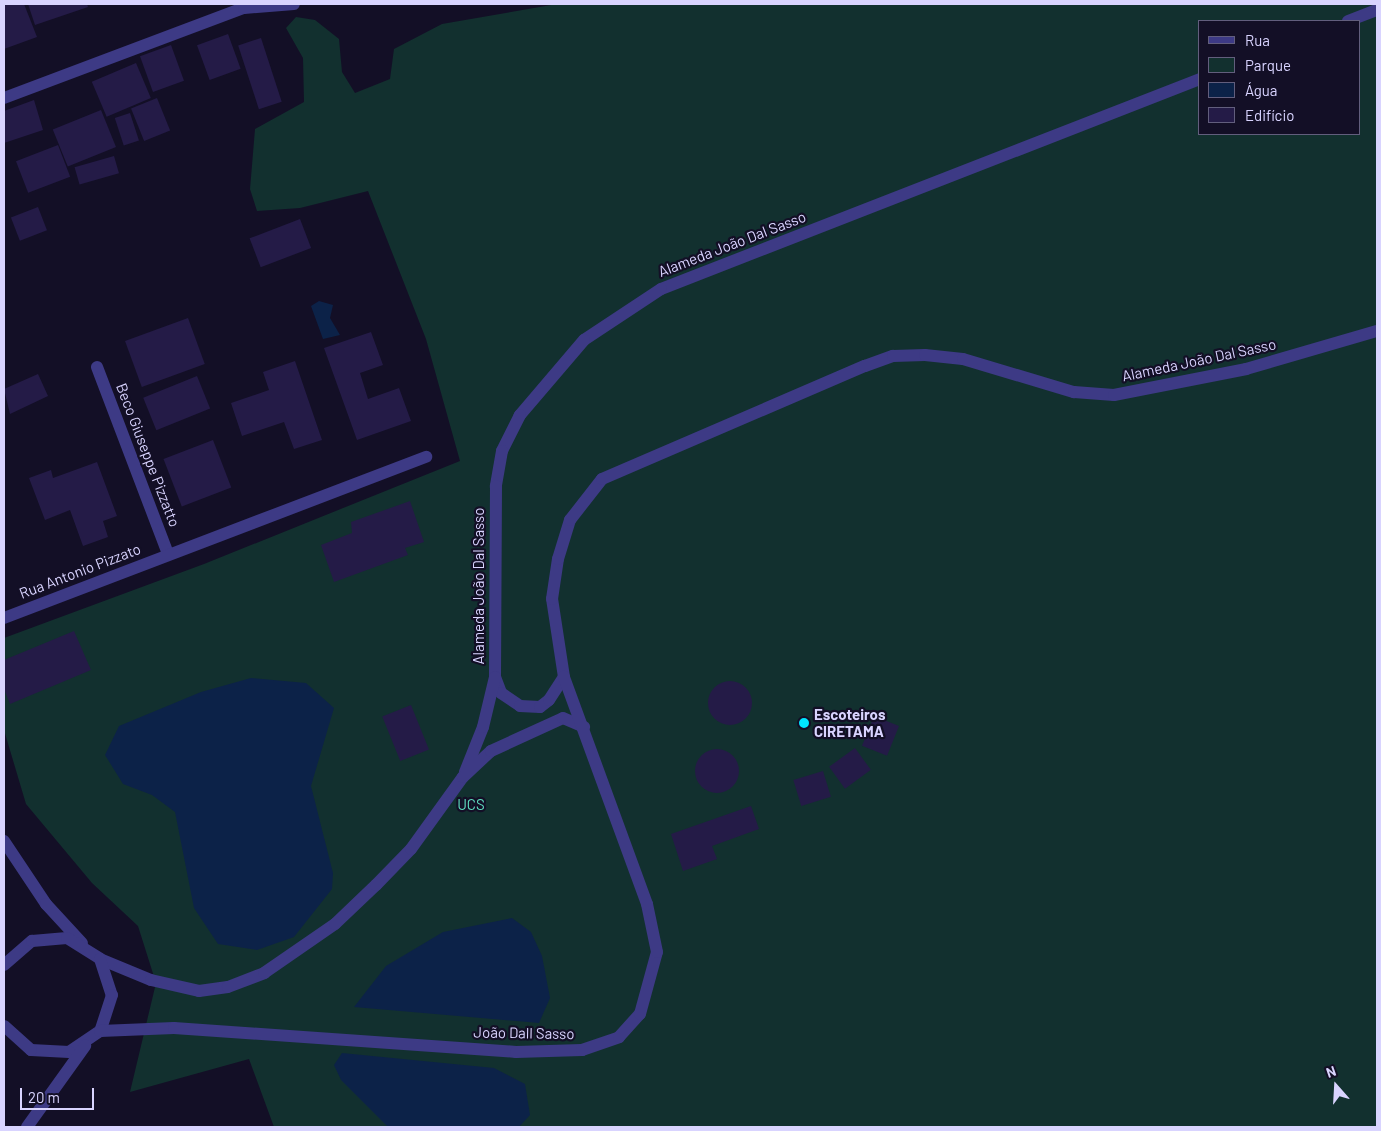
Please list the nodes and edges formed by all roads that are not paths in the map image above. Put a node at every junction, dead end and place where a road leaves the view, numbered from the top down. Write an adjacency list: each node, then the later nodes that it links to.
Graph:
1 (294, 4): 2 (street)
2 (244, 6): 6 (street)
3 (1377, 10): 4 (street)
4 (1351, 20)
5 (1198, 80): 12 (street, Alameda João Dal Sasso)
6 (4, 98)
7 (1377, 331): 13 (street, Alameda João Dal Sasso)
8 (97, 368): 10 (street, Beco Giuseppe Pizzatto)
9 (426, 457): 10 (street, Rua Antonio Pizzato)
10 (168, 554): 11 (street, Rua Antonio Pizzato)
11 (4, 618)
12 (495, 677): 13 (street, Alameda João Dal Sasso); 15 (street)
13 (564, 677): 14 (street, João Dall Sasso)
14 (584, 727): 15 (street); 21 (street, João Dall Sasso)
15 (464, 777): 18 (street)
16 (4, 841): 17 (street)
17 (83, 944): 18 (street); 19 (street)
18 (100, 959): 21 (street)
19 (4, 965)
20 (4, 1026): 22 (street)
21 (100, 1030): 22 (street)
22 (86, 1044): 23 (street)
23 (27, 1127)

